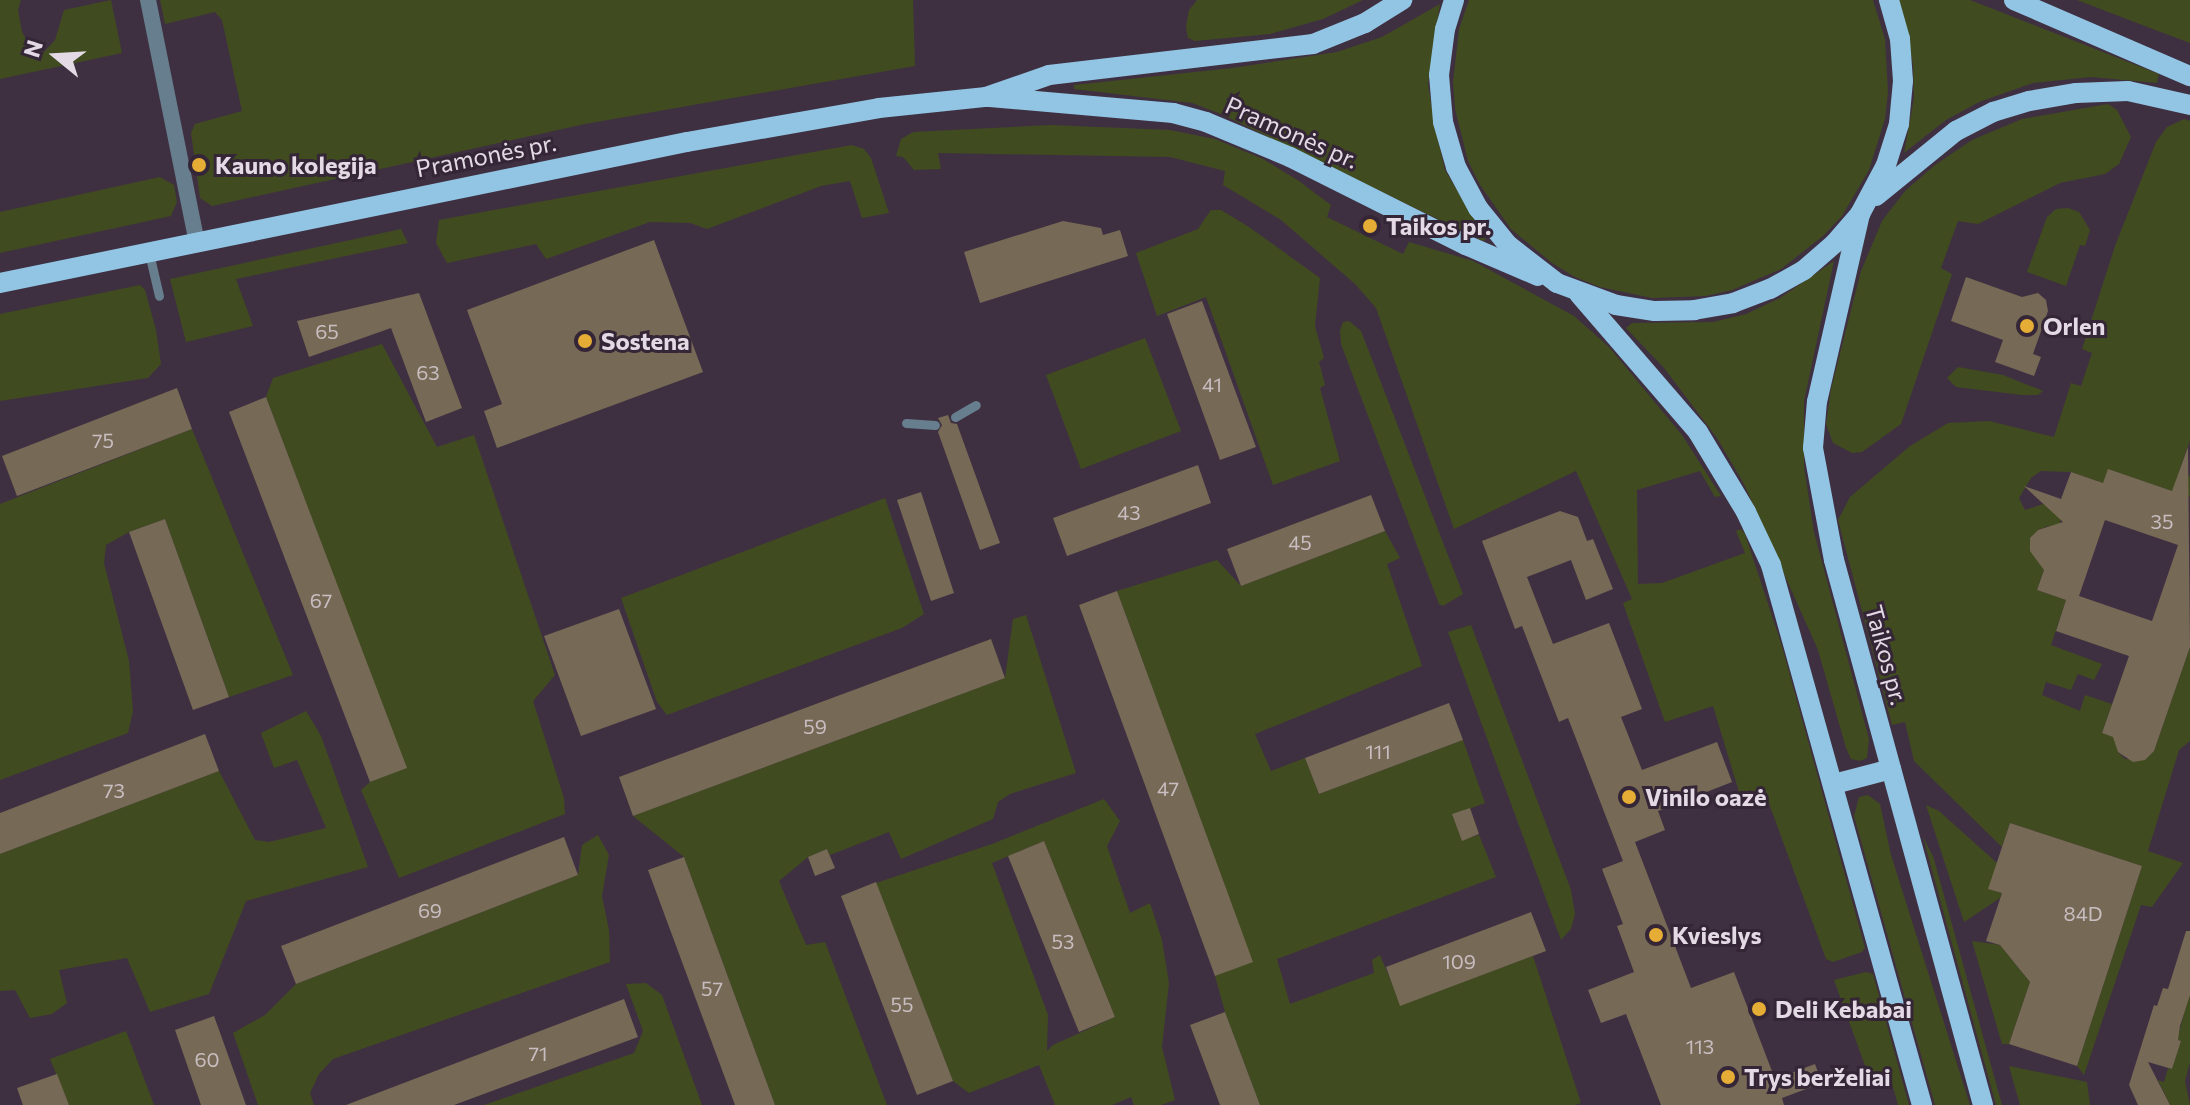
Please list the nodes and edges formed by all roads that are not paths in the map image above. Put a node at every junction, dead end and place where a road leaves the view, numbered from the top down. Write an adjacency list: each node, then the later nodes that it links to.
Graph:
1 (148, 0): 10 (street)
2 (1402, 0): 7 (main road, Pramonės pr.)
3 (1454, 0): 13 (main road)
4 (1889, 0): 9 (main road)
5 (2014, 0): 6 (main road)
6 (2190, 76)
7 (986, 97): 10 (main road, Pramonės pr.); 13 (main road, Pramonės pr.)
8 (2190, 105): 9 (main road)
9 (1863, 209): 14 (main road); 20 (main road, Taikos pr.)
10 (197, 242): 11 (main road, Pramonės pr.)
11 (149, 251): 12 (main road, Pramonės pr.); 15 (lane)
12 (0, 283)
13 (1557, 283): 14 (main road)
14 (1579, 294): 21 (main road)
15 (159, 296)
16 (976, 405): 17 (lane)
17 (955, 417)
18 (906, 423): 19 (lane)
19 (935, 425)
20 (1891, 769): 21 (main road); 23 (main road, Taikos pr.)
21 (1834, 784): 22 (main road)
22 (1922, 1105)
23 (1983, 1105)

